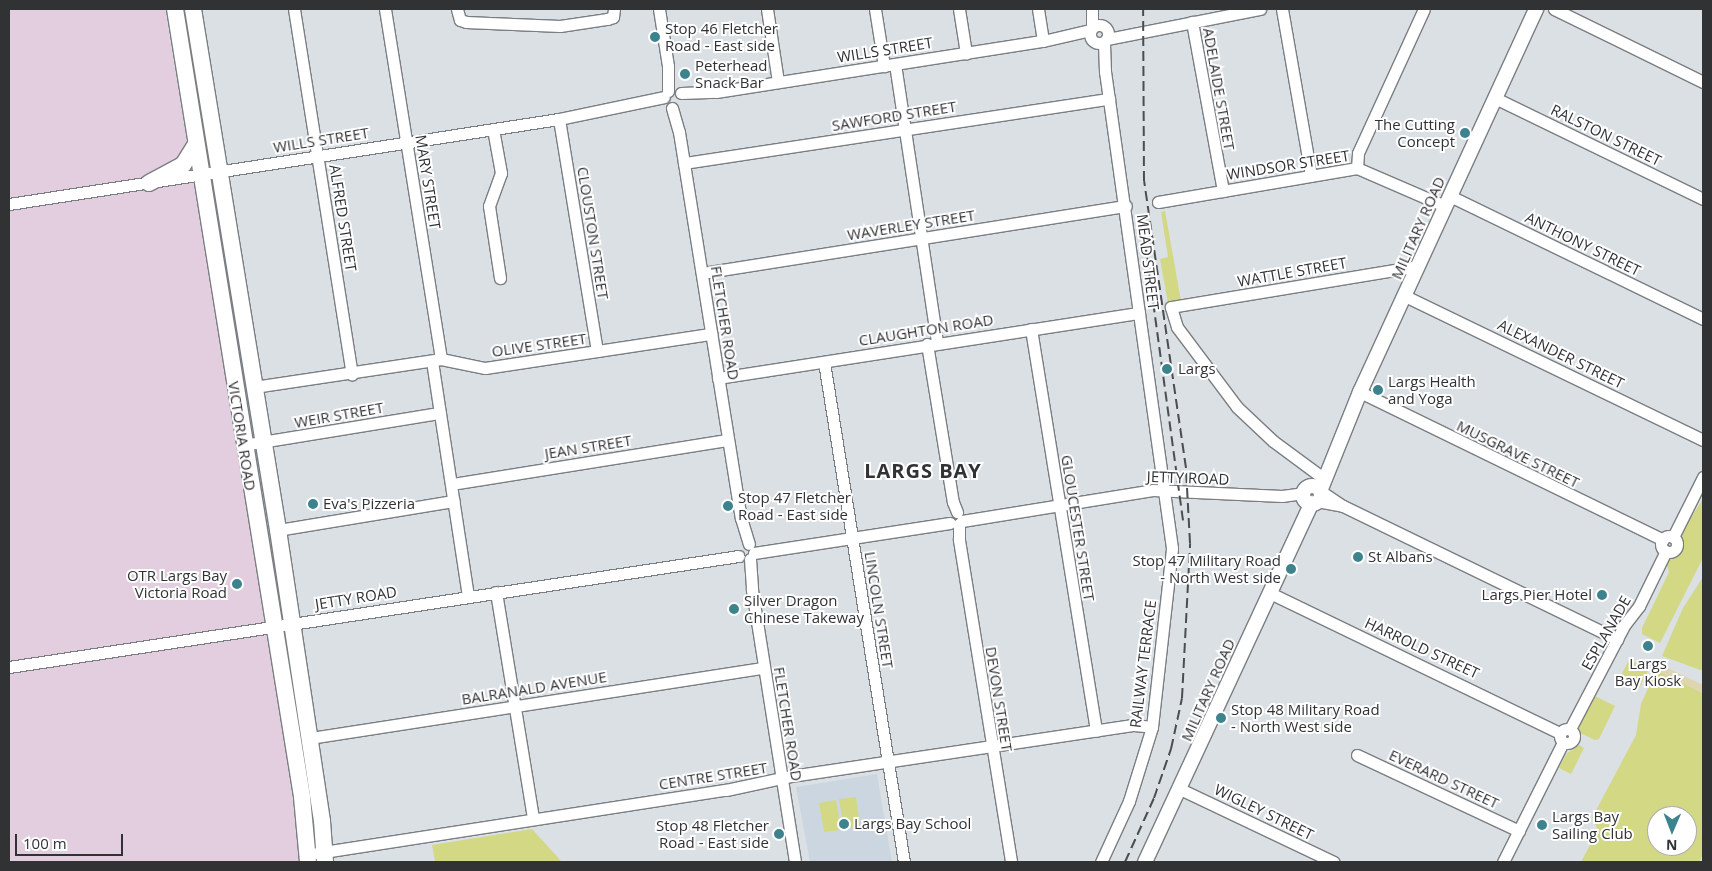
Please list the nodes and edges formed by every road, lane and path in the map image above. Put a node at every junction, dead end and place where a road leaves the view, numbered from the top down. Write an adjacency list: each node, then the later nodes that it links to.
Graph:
1 (175, 9): 32 (highway, VICTORIA ROAD)
2 (193, 9): 36 (highway, VICTORIA ROAD)
3 (294, 9): 33 (street, ALFRED STREET)
4 (385, 9): 31 (street, MARY STREET)
5 (457, 9): 6 (street)
6 (614, 9)
7 (659, 9): 27 (street, FLETCHER ROAD)
8 (767, 9): 23 (street)
9 (875, 9): 22 (street, DEVON STREET)
10 (958, 9): 21 (street)
11 (1038, 9): 20 (street)
12 (1094, 9): 19 (street, MEAD STREET)
13 (1260, 9): 18 (street, WILLS STREET)
14 (1282, 9): 38 (street)
15 (1424, 9): 35 (street)
16 (1536, 9): 26 (main road, MILITARY ROAD)
17 (1554, 9): 24 (street)
18 (1192, 22): 19 (street, WILLS STREET); 40 (street, ADELAIDE STREET)
19 (1098, 34): 20 (street, WILLS STREET); 25 (street, MEAD STREET)
20 (1043, 41): 21 (street, WILLS STREET)
21 (966, 53): 22 (street, WILLS STREET)
22 (890, 65): 23 (street, WILLS STREET); 30 (street, DEVON STREET)
23 (778, 82): 27 (street, WILLS STREET)
24 (1703, 82)
25 (1109, 98): 30 (street, SAWFORD STREET); 45 (street, MEAD STREET)
26 (1495, 98): 41 (street, RALSTON STREET); 42 (main road, MILITARY ROAD)
27 (673, 99): 28 (street, WILLS STREET); 34 (street, FLETCHER ROAD)
28 (559, 119): 29 (street, WILLS STREET); 56 (street, CLOUSTON STREET)
29 (493, 129): 31 (street, WILLS STREET); 49 (street)
30 (905, 129): 34 (street, SAWFORD STREET); 46 (street, DEVON STREET)
31 (407, 142): 33 (street, WILLS STREET); 57 (street, MARY STREET)
32 (196, 144): 37 (highway, VICTORIA ROAD); 39 (highway)
33 (318, 155): 36 (street, WILLS STREET); 59 (street, ALFRED STREET)
34 (684, 163): 48 (street, FLETCHER ROAD)
35 (1357, 168): 38 (street, WINDSOR STREET); 42 (street, WINDSOR STREET)
36 (221, 172): 37 (street, WILLS STREET); 61 (highway, VICTORIA ROAD)
37 (201, 175): 39 (street, WILLS STREET); 67 (highway, VICTORIA ROAD)
38 (1311, 175): 40 (street, WINDSOR STREET)
39 (149, 183): 44 (street, WILLS STREET)
40 (1222, 191): 43 (street, WINDSOR STREET)
41 (1703, 199)
42 (1447, 201): 47 (main road, MILITARY ROAD); 52 (street, ANTHONY STREET)
43 (1158, 202)
44 (9, 204)
45 (1126, 206): 46 (street, WAVERLEY STREET); 51 (street, MEAD STREET)
46 (921, 239): 48 (street, WAVERLEY STREET); 55 (street, DEVON STREET)
47 (1418, 266): 50 (main road, MILITARY ROAD); 71 (street, WATTLE STREET)
48 (702, 273): 54 (street, FLETCHER ROAD)
49 (500, 278)
50 (1405, 296): 62 (main road, MILITARY ROAD); 65 (street, ALEXANDER STREET)
51 (1139, 313): 53 (street, CLAUGHTON ROAD); 70 (street, MEAD STREET)
52 (1703, 319)
53 (1031, 329): 55 (street, CLAUGHTON ROAD); 73 (street, GLOUCESTER STREET)
54 (711, 334): 56 (street, OLIVE STREET); 60 (street, FLETCHER ROAD)
55 (932, 343): 58 (street, CLAUGHTON ROAD); 74 (street, DEVON STREET)
56 (597, 351): 57 (street, OLIVE STREET)
57 (437, 360): 59 (street, OLIVE STREET); 63 (street, MARY STREET)
58 (824, 362): 60 (street, CLAUGHTON ROAD); 76 (street, LINCOLN STREET)
59 (352, 374): 61 (street, OLIVE STREET)
60 (718, 378): 64 (street, FLETCHER ROAD)
61 (254, 387): 66 (highway, VICTORIA ROAD)
62 (1360, 392): 71 (main road, MILITARY ROAD); 77 (street, MUSGRAVE STREET)
63 (439, 413): 66 (street, WEIR STREET); 69 (street, MARY STREET)
64 (728, 440): 69 (street, JEAN STREET); 78 (street, FLETCHER ROAD)
65 (1703, 440)
66 (264, 442): 67 (street, WEIR STREET); 75 (highway, VICTORIA ROAD)
67 (244, 445): 83 (highway, VICTORIA ROAD)
68 (1703, 477): 77 (street, ESPLANADE)
69 (452, 484): 72 (street, MARY STREET)
70 (1165, 491): 71 (street, JETTY ROAD); 73 (street, JETTY ROAD); 88 (street, RAILWAY TERRACE)
71 (1313, 493): 80 (main road, MILITARY ROAD); 84 (street, JETTY ROAD)
72 (454, 501): 75 (street); 81 (street, MARY STREET)
73 (1058, 505): 74 (street, JETTY ROAD); 89 (street, GLOUCESTER STREET)
74 (955, 517): 76 (street, JETTY ROAD); 92 (street, DEVON STREET)
75 (278, 530): 82 (highway, VICTORIA ROAD)
76 (852, 536): 78 (street, JETTY ROAD); 94 (street, LINCOLN STREET)
77 (1667, 542): 84 (street, ESPLANADE)
78 (746, 551): 79 (street, JETTY ROAD); 86 (street, FLETCHER ROAD)
79 (496, 592): 81 (street, JETTY ROAD); 87 (street)
80 (1270, 593): 90 (street, HARROLD STREET); 96 (main road, MILITARY ROAD)
81 (468, 596): 82 (street, JETTY ROAD)
82 (291, 623): 83 (street, JETTY ROAD); 91 (highway, VICTORIA ROAD)
83 (272, 626): 85 (street, JETTY ROAD); 100 (highway, VICTORIA ROAD)
84 (1617, 639): 90 (street, ESPLANADE)
85 (9, 667)
86 (764, 668): 87 (street, BALRANALD AVENUE); 95 (street, FLETCHER ROAD)
87 (515, 706): 91 (street, BALRANALD AVENUE); 97 (street)
88 (1152, 727): 89 (street, CENTRE STREET); 104 (street, RAILWAY TERRACE)
89 (1096, 731): 92 (street, CENTRE STREET)
90 (1565, 735): 98 (street, ESPLANADE)
91 (310, 738): 99 (highway, VICTORIA ROAD)
92 (992, 747): 94 (street, CENTRE STREET); 103 (street, DEVON STREET)
93 (1357, 755): 98 (street, EVERARD STREET)
94 (888, 764): 95 (street, CENTRE STREET); 102 (street, LINCOLN STREET)
95 (782, 780): 97 (street, CENTRE STREET); 101 (street, FLETCHER ROAD)
96 (1180, 789): 105 (main road, MILITARY ROAD); 106 (street, WIGLEY STREET)
97 (533, 818): 99 (street, CENTRE STREET)
98 (1519, 831): 107 (street, ESPLANADE)
99 (325, 857): 100 (street, CENTRE STREET)
100 (309, 858)
101 (796, 862)
102 (904, 862)
103 (1011, 862)
104 (1101, 862)
105 (1145, 862)
106 (1334, 862)
107 (1503, 862)

